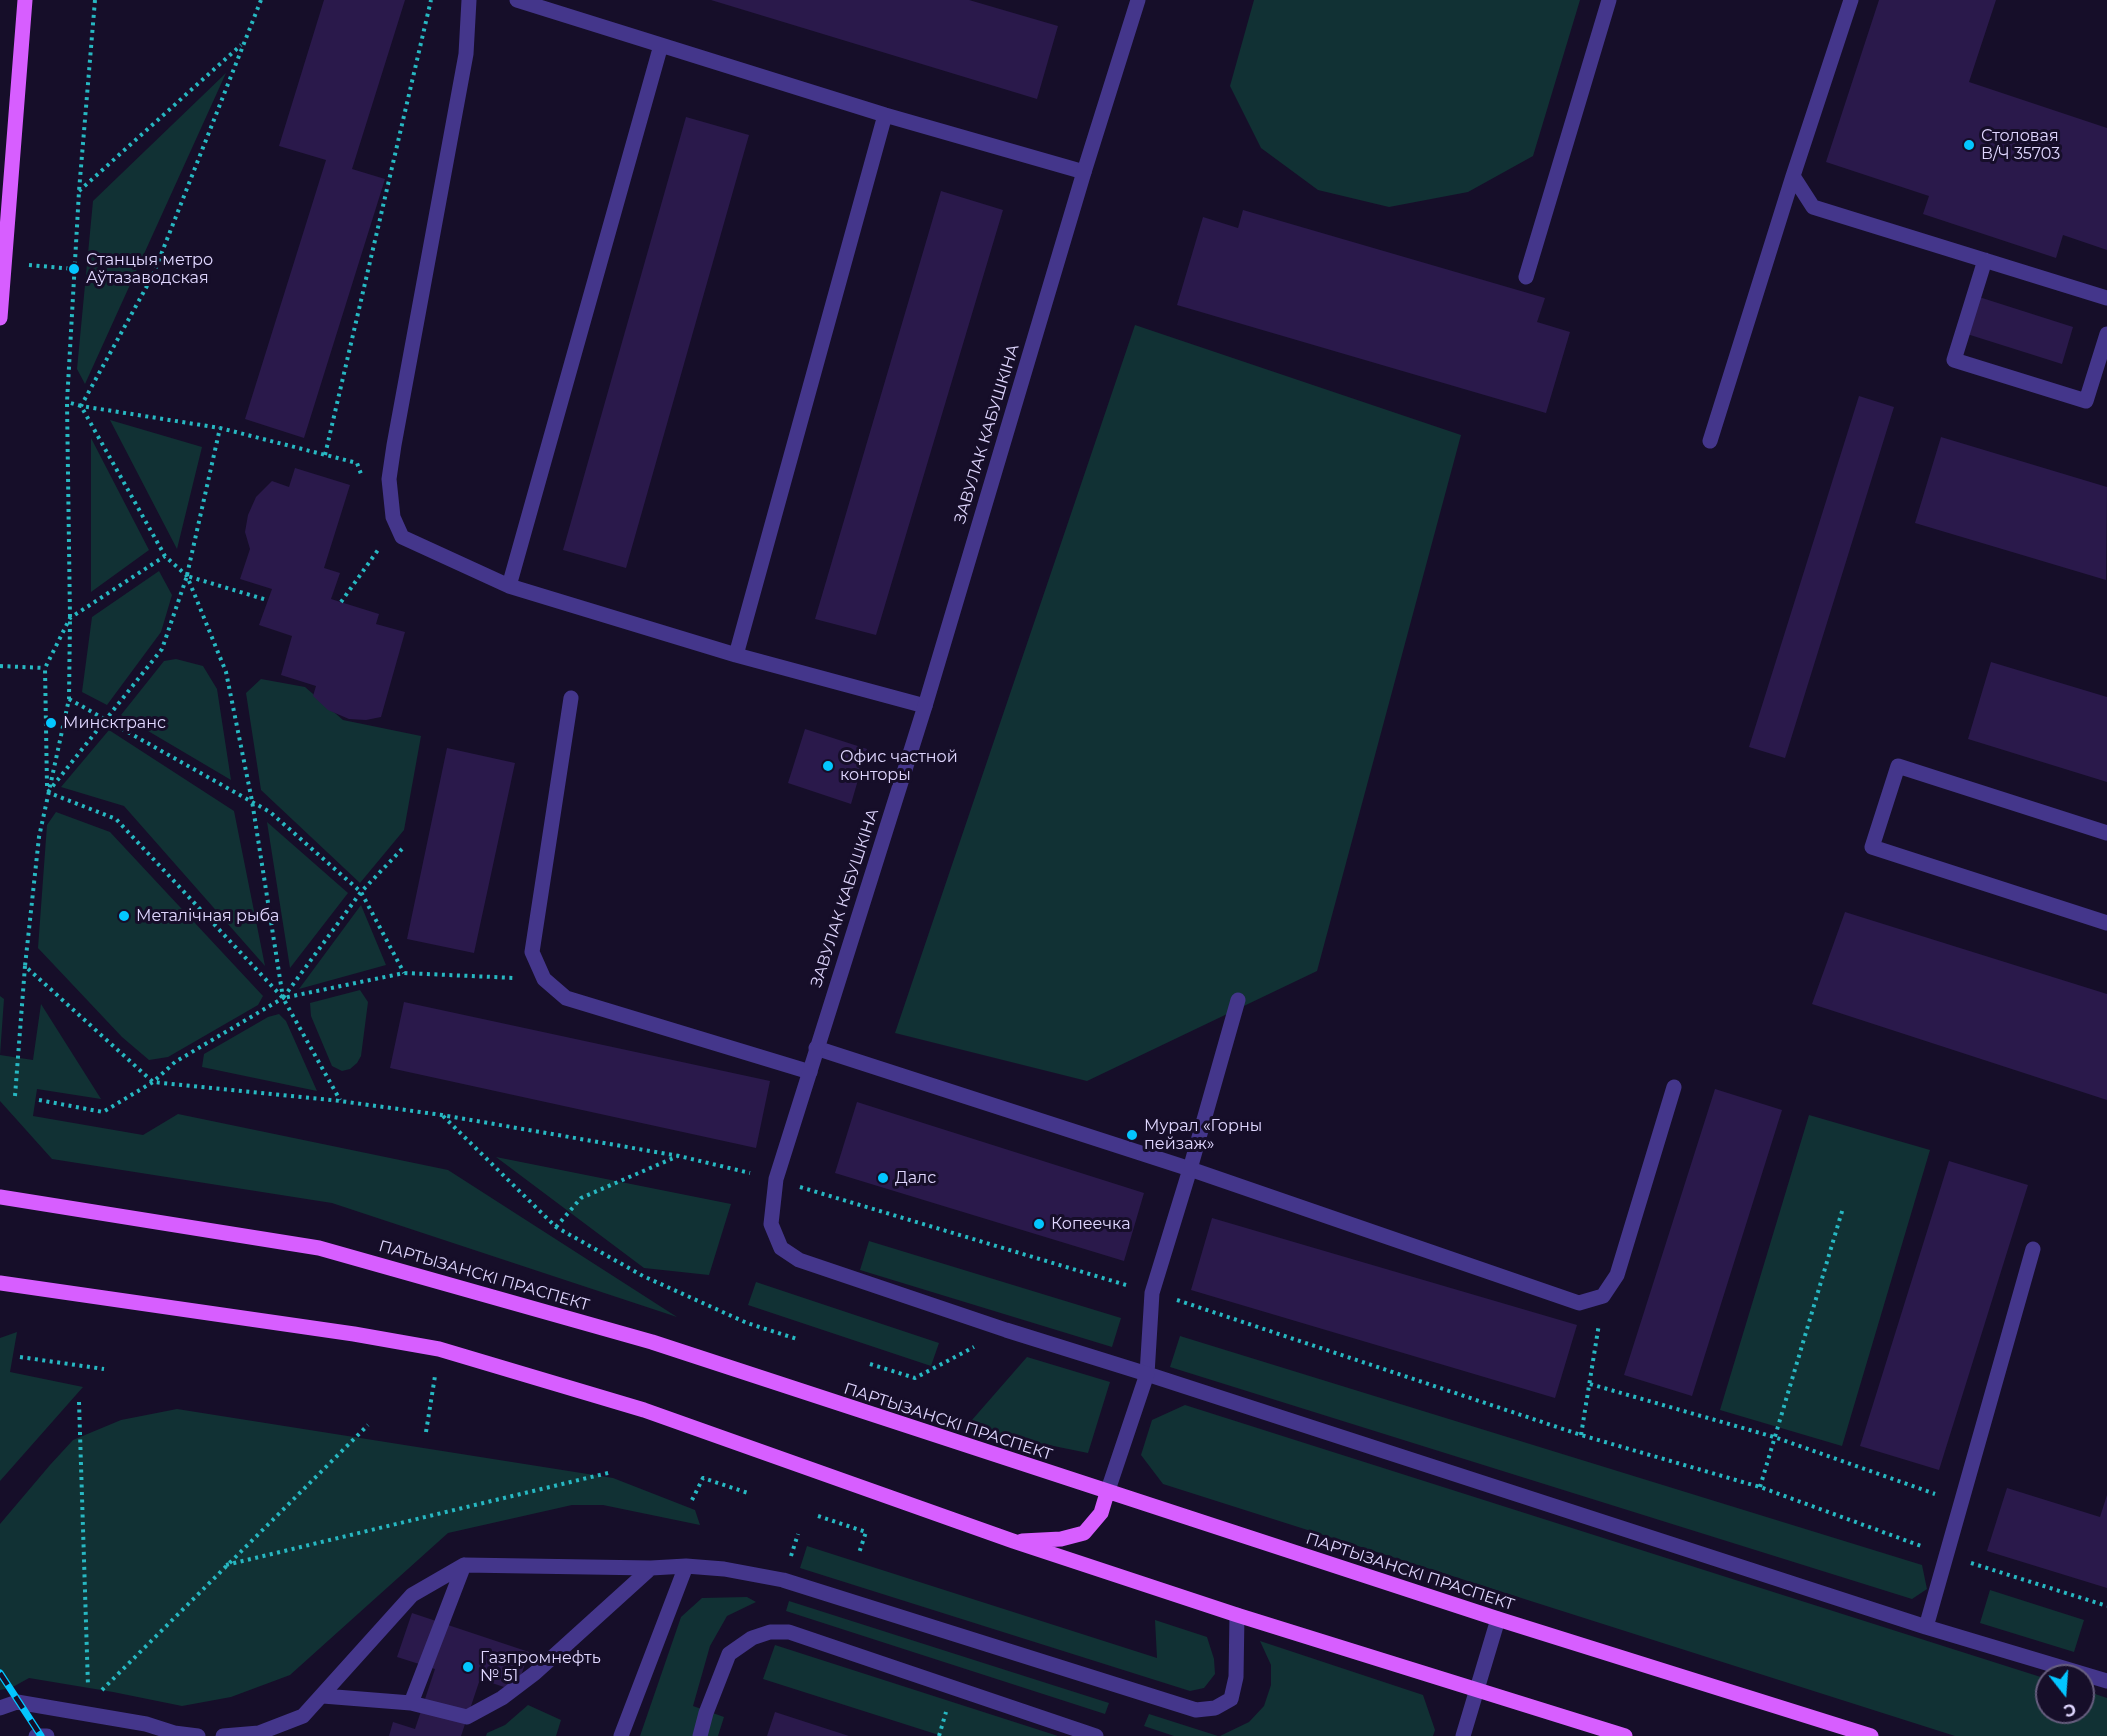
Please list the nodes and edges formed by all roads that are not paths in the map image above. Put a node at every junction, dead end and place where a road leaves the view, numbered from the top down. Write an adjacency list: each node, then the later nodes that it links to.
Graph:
1 (25, 0): 14 (main road)
2 (469, 0): 17 (street)
3 (517, 0): 7 (street)
4 (1138, 0): 9 (street, ЗАВУЛАК КАБУШКІНА)
5 (1609, 0): 12 (street)
6 (1851, 0): 10 (street)
7 (661, 45): 8 (street); 17 (street)
8 (885, 115): 9 (street); 18 (street)
9 (1084, 172): 20 (street, ЗАВУЛАК КАБУШКІНА)
10 (1793, 176): 11 (street); 16 (street)
11 (1985, 260): 13 (street); 15 (street)
12 (1526, 277)
13 (2107, 298)
14 (0, 318)
15 (2107, 334)
16 (1710, 441)
17 (509, 586): 18 (street)
18 (736, 655): 20 (street)
19 (571, 698): 25 (street)
20 (925, 706): 24 (street, ЗАВУЛАК КАБУШКІНА)
21 (2107, 833): 22 (street)
22 (2107, 923)
23 (1238, 1000): 27 (street)
24 (816, 1048): 25 (street, ЗАВУЛАК КАБУШКІНА); 27 (street)
25 (810, 1072): 31 (street, ЗАВУЛАК КАБУШКІНА)
26 (1674, 1087): 27 (street)
27 (1190, 1169): 31 (street)
28 (0, 1197): 32 (main road, ПАРТЫЗАНСКІ ПРАСПЕКТ)
29 (2033, 1249): 39 (street)
30 (0, 1283): 33 (main road)
31 (1147, 1374): 32 (street); 39 (street, ЗАВУЛАК КАБУШКІНА)
32 (1107, 1492): 33 (main road); 38 (main road, ПАРТЫЗАНСКІ ПРАСПЕКТ)
33 (1013, 1541): 37 (main road)
34 (464, 1565): 36 (street); 42 (street); 43 (street)
35 (686, 1566): 36 (street); 37 (street); 49 (street)
36 (651, 1568): 43 (street)
37 (1237, 1615): 41 (main road)
38 (1498, 1619): 41 (street); 54 (main road, ПАРТЫЗАНСКІ ПРАСПЕКТ)
39 (1926, 1627): 40 (street, ЗАВУЛАК КАБУШКІНА)
40 (2107, 1681)
41 (1476, 1690): 52 (street); 53 (main road)
42 (322, 1696): 43 (street); 48 (street)
43 (411, 1702)
44 (0, 1708): 47 (street)
45 (36, 1736): 46 (street)
46 (47, 1736)
47 (198, 1736)
48 (223, 1736)
49 (621, 1736)
50 (700, 1736): 51 (street)
51 (1096, 1736)
52 (1462, 1736)
53 (1625, 1736)
54 (1871, 1736)

